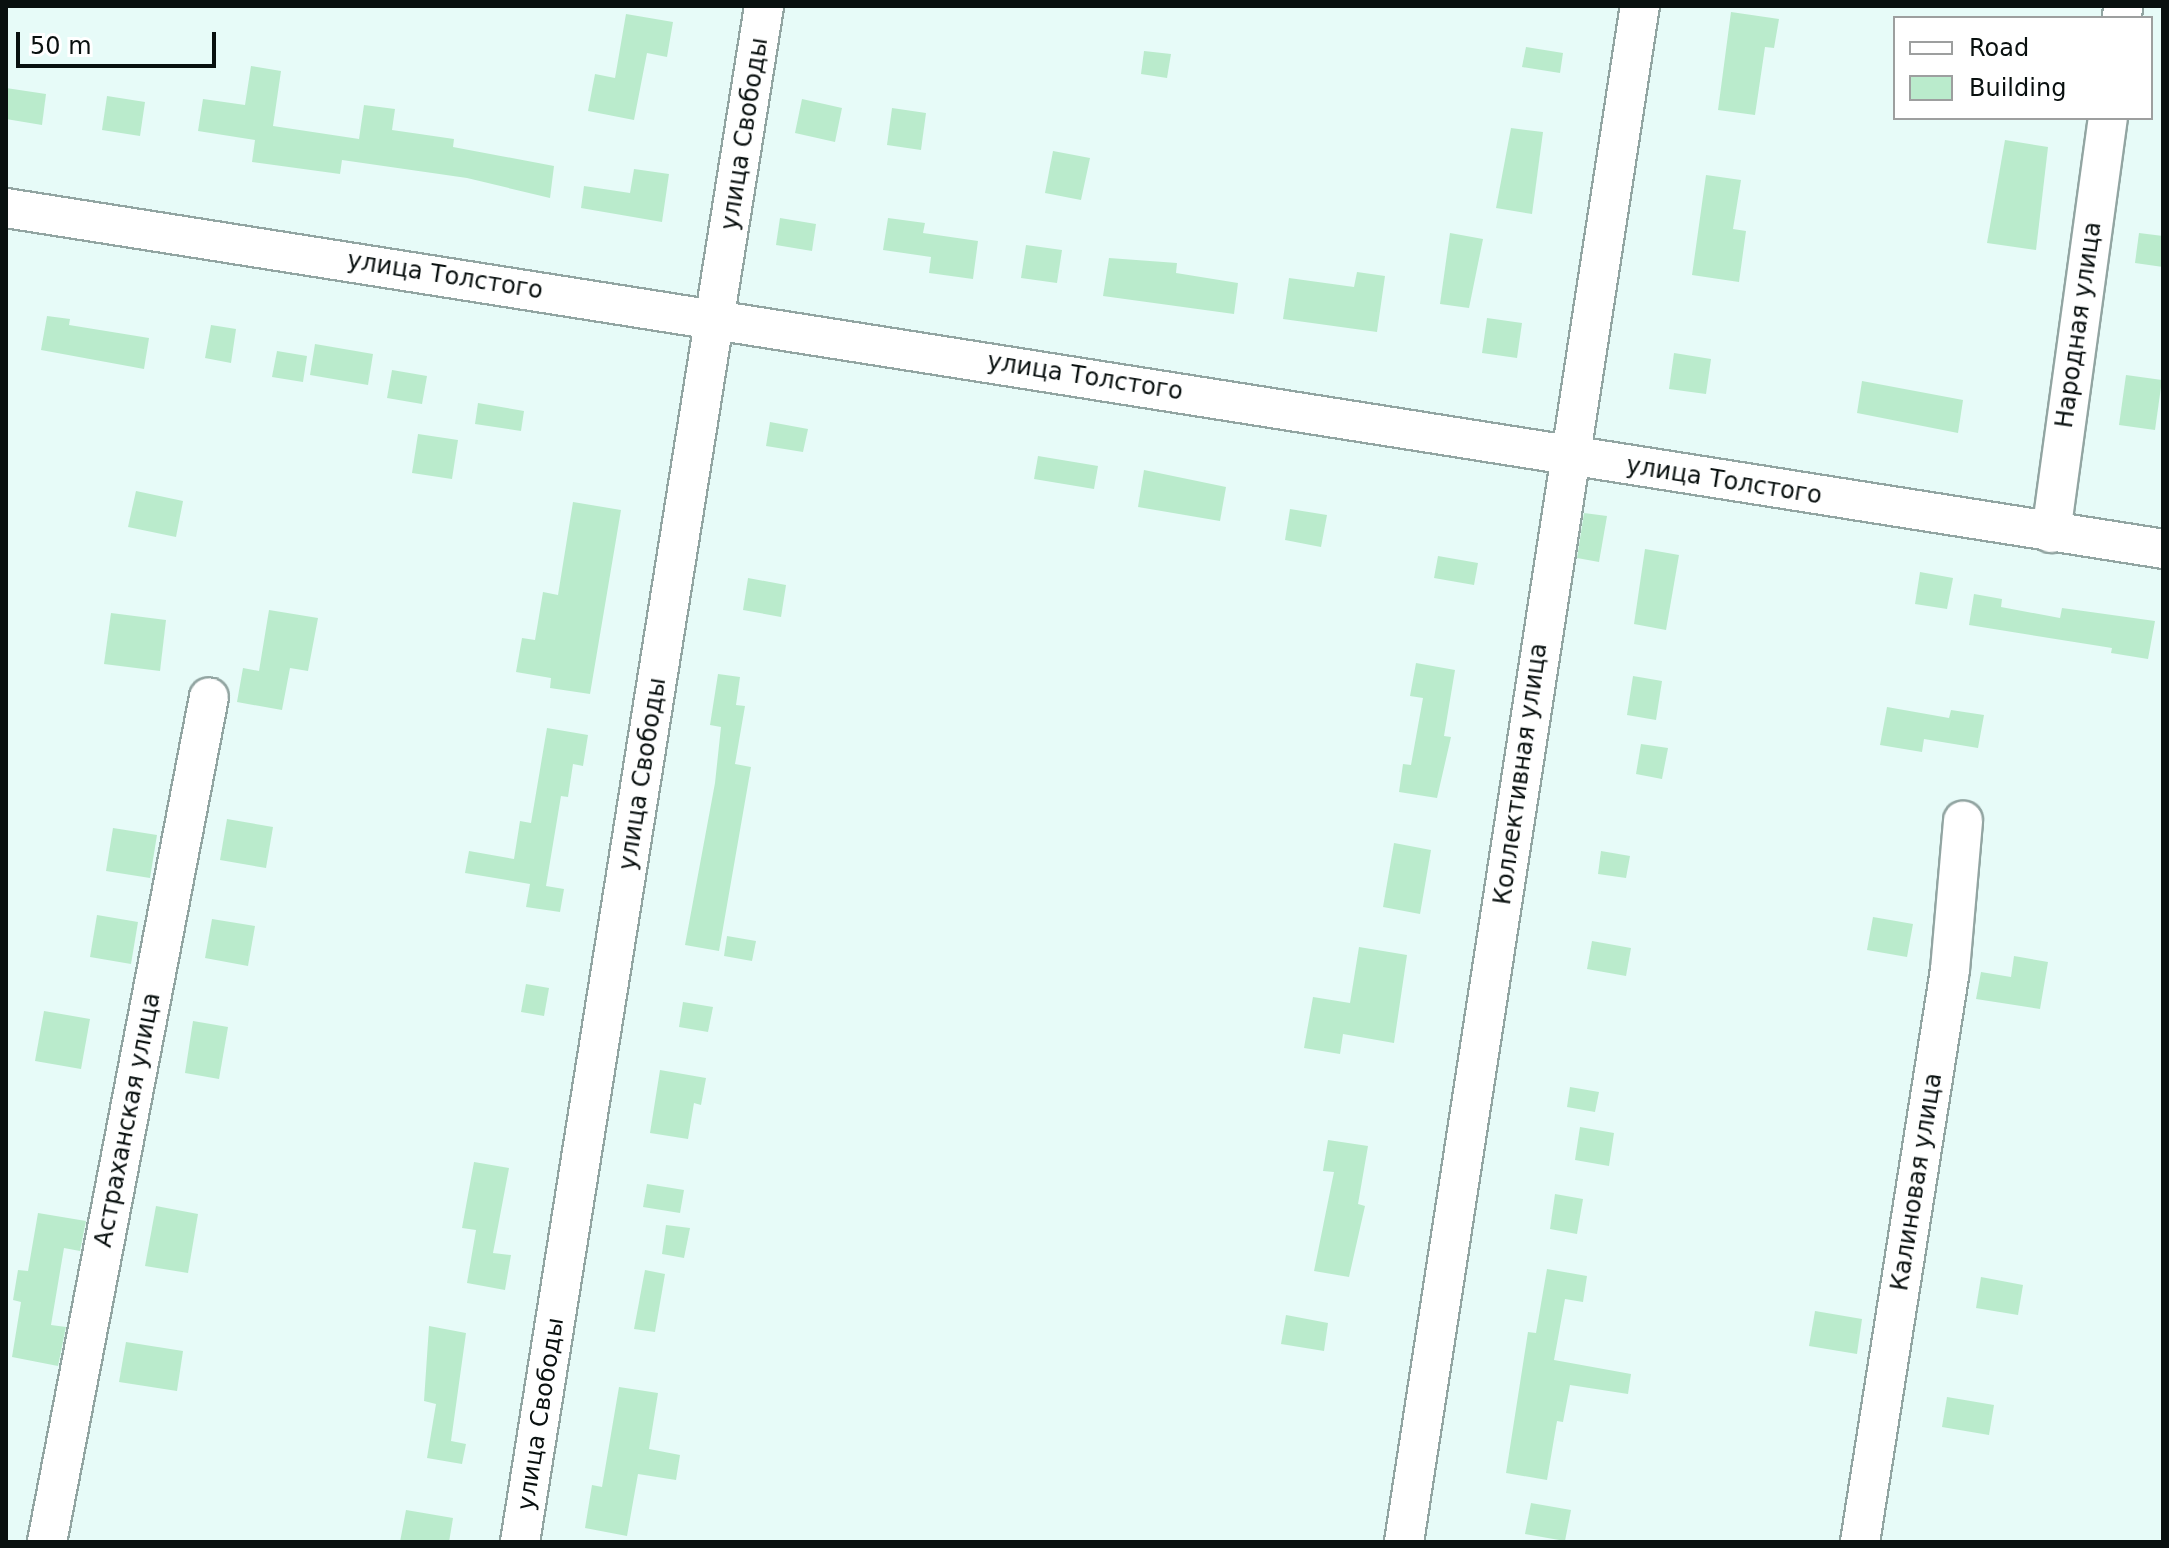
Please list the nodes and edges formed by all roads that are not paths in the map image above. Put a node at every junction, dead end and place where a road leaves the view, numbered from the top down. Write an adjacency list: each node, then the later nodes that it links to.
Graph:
1 (764, 6): 5 (street, улица Свободы)
2 (1640, 6): 6 (street, Коллективная улица)
3 (2108, 120): 7 (street, Народная улица)
4 (6, 208): 5 (street, улица Толстого)
5 (717, 318): 6 (street, улица Толстого); 12 (street, улица Свободы)
6 (1567, 456): 7 (street, улица Толстого); 13 (street, Коллективная улица)
7 (2051, 533): 8 (street, улица Толстого)
8 (2163, 549)
9 (209, 697): 11 (street, Астраханская улица)
10 (1963, 821): 14 (street, Калиновая улица)
11 (47, 1542)
12 (520, 1542)
13 (1404, 1542)
14 (1860, 1542)

